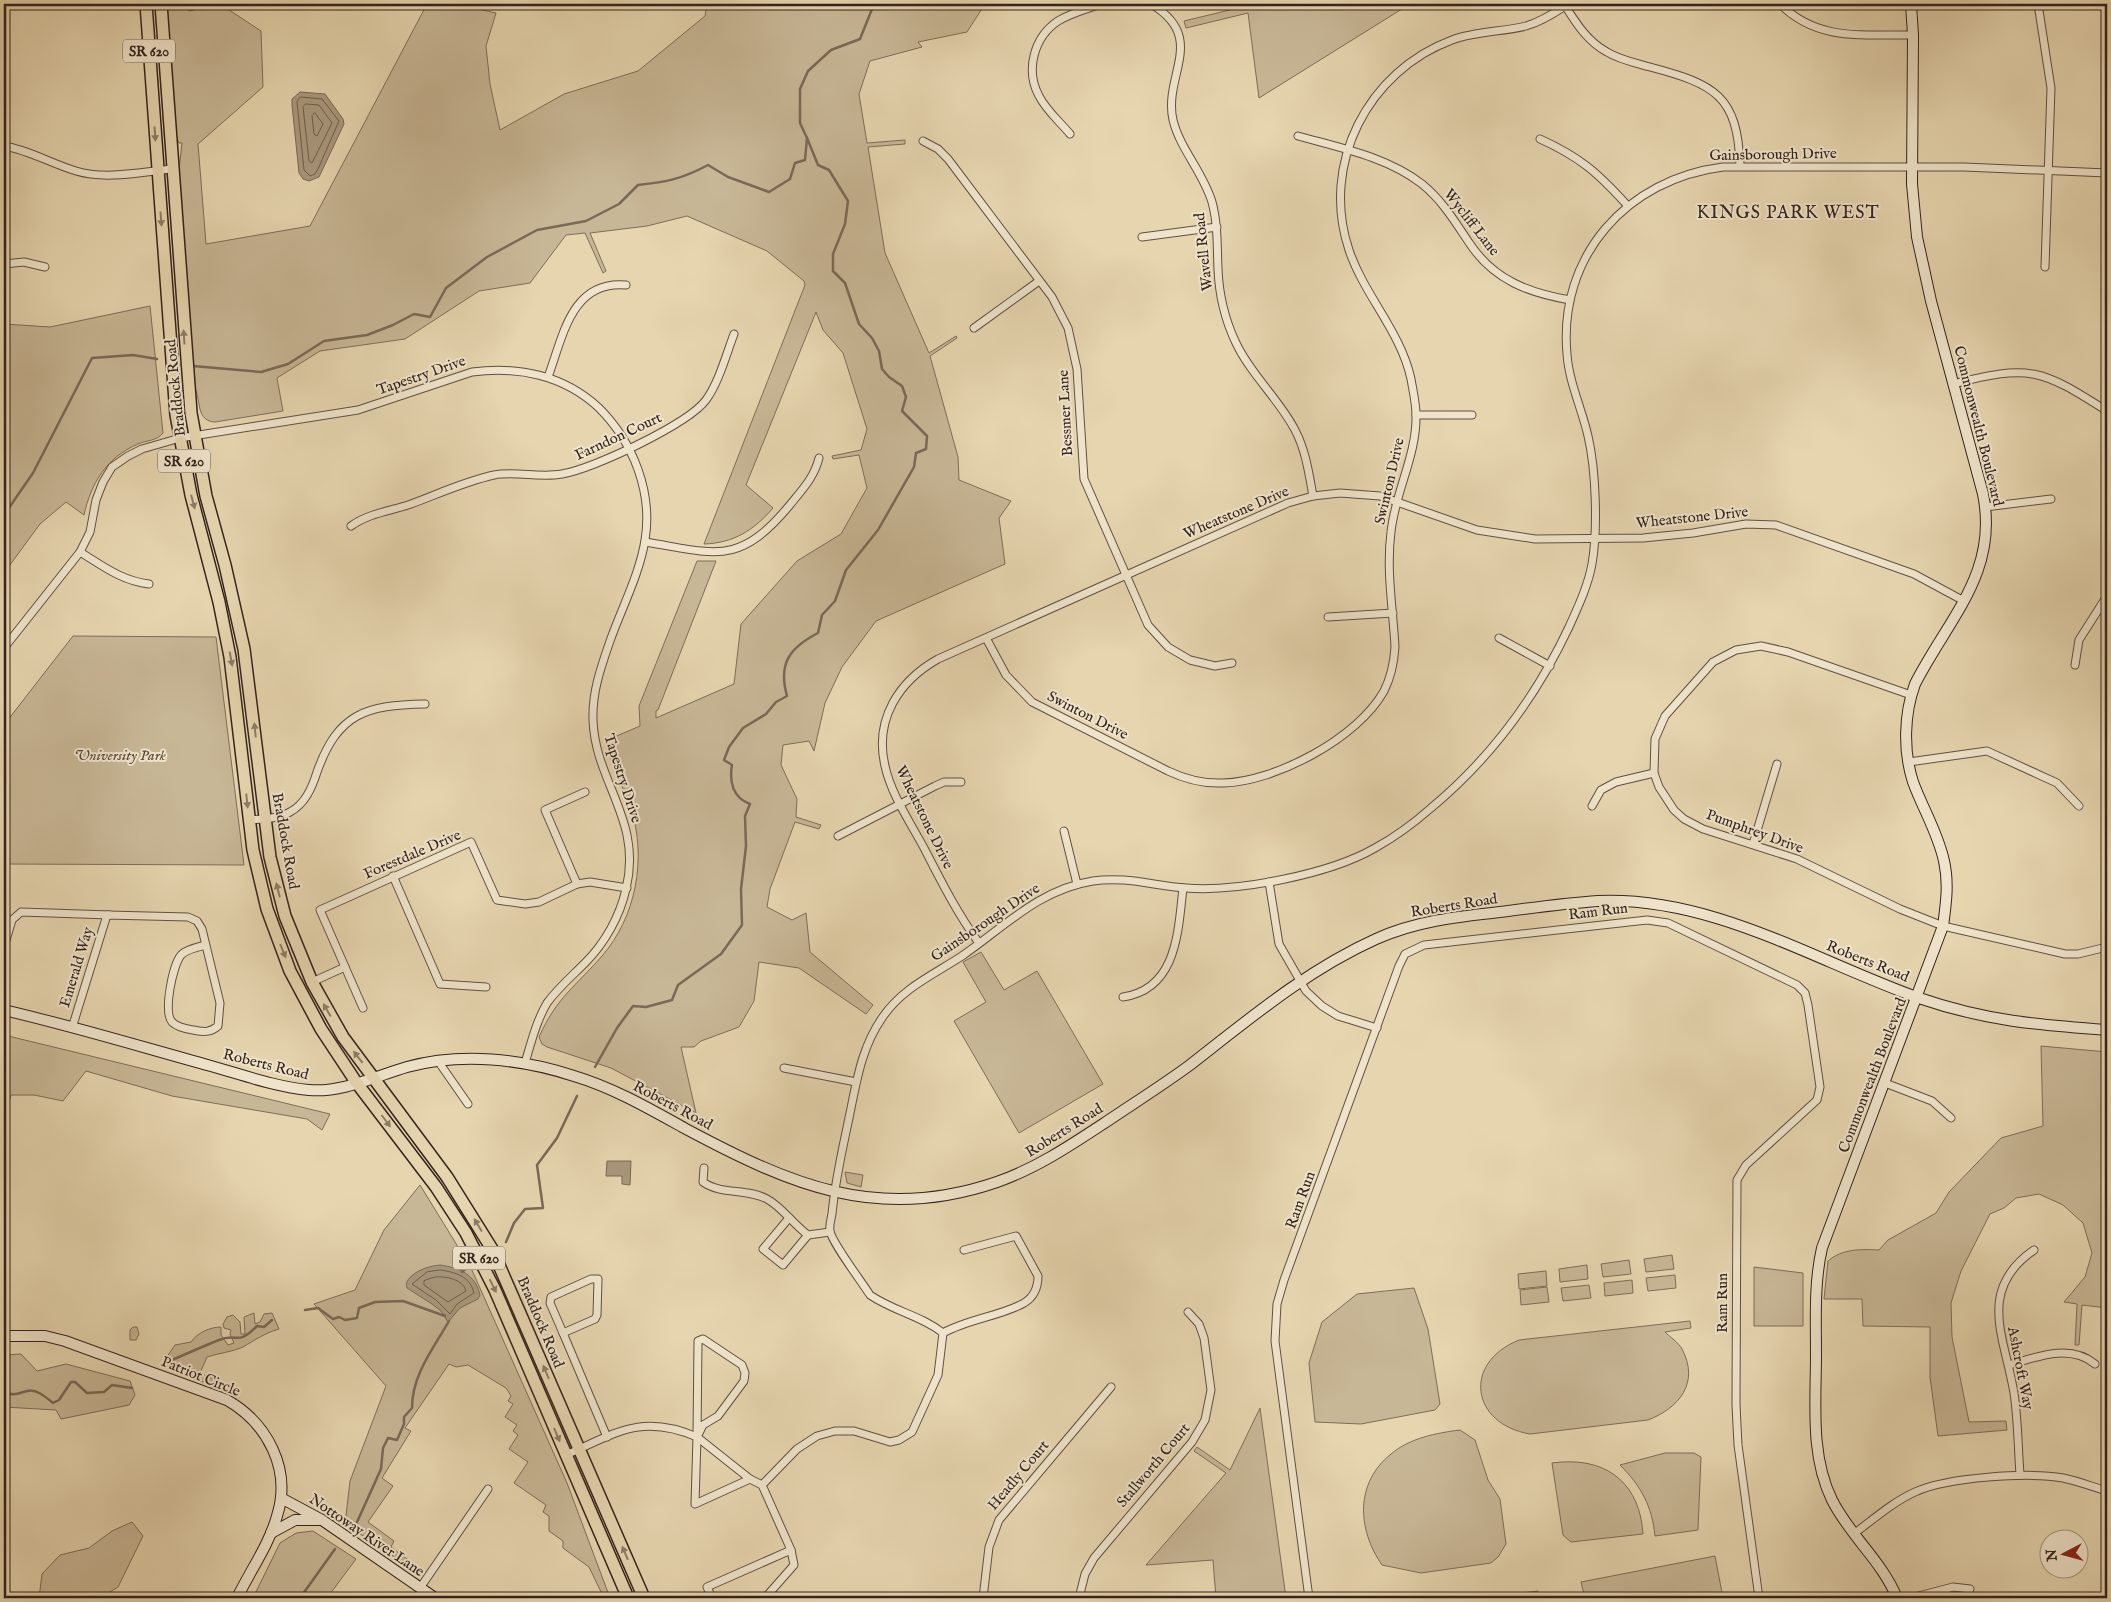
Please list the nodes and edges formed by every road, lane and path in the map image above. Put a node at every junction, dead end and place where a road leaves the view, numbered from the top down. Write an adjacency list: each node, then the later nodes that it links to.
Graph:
1 (146, 4): 19 (main road, Braddock Road / SR 620, one-way to 19)
2 (160, 4): 18 (main road, Braddock Road / SR 620)
3 (1101, 4): 10 (street)
4 (1151, 4): 23 (street, Wavell Road)
5 (1780, 4): 9 (street)
6 (1911, 4): 9 (street, Commonwealth Boulevard)
7 (2038, 4): 20 (street)
8 (1564, 5): 15 (street, Swinton Drive); 16 (street)
9 (1913, 35): 17 (street, Commonwealth Boulevard)
10 (1070, 134)
11 (1298, 136): 15 (street, Wycliff Lane)
12 (1540, 139): 22 (street)
13 (923, 141): 28 (street, Bessmer Lane)
14 (4, 146): 19 (street)
15 (1347, 150): 30 (street, Wycliff Lane); 36 (street, Swinton Drive)
16 (1740, 166): 17 (street, Gainsborough Drive); 22 (street, Gainsborough Drive)
17 (1912, 167): 20 (street, Gainsborough Drive); 34 (street, Commonwealth Boulevard)
18 (172, 169): 19 (street); 38 (main road, Braddock Road / SR 620, one-way to 18)
19 (158, 170): 39 (main road, Braddock Road / SR 620, one-way to 39)
20 (2050, 171): 21 (street, Gainsborough Drive); 27 (street)
21 (2107, 173)
22 (1627, 205): 30 (street, Gainsborough Drive)
23 (1217, 227): 24 (street); 42 (street, Wavell Road)
24 (1142, 237)
25 (4, 264): 26 (street)
26 (45, 267)
27 (2045, 267)
28 (1039, 280): 31 (street); 50 (street, Bessmer Lane)
29 (626, 285): 33 (street)
30 (1570, 300): 47 (street, Gainsborough Drive)
31 (974, 328)
32 (734, 334): 40 (street, Farndon Court)
33 (548, 377): 38 (street, Tapestry Drive); 40 (street, Tapestry Drive)
34 (1953, 384): 35 (street); 45 (street, Commonwealth Boulevard)
35 (2107, 411)
36 (1416, 415): 37 (street); 44 (street, Swinton Drive)
37 (1472, 415)
38 (194, 436): 39 (street, Tapestry Drive); 72 (main road, Braddock Road / SR 620, one-way to 38)
39 (180, 438): 49 (street, Tapestry Drive); 73 (main road, Braddock Road / SR 620, one-way to 73)
40 (629, 448): 46 (street, Farndon Court); 48 (street, Tapestry Drive)
41 (819, 458): 48 (street)
42 (1313, 496): 44 (street, Wheatstone Drive); 50 (street, Wheatstone Drive)
43 (2050, 499): 45 (street)
44 (1397, 502): 47 (street, Wheatstone Drive); 54 (street, Swinton Drive)
45 (1986, 507): 53 (street, Commonwealth Boulevard)
46 (351, 526)
47 (1594, 539): 53 (street, Wheatstone Drive); 61 (street, Gainsborough Drive)
48 (645, 542): 81 (street, Tapestry Drive)
49 (80, 552): 51 (street); 58 (street, Tapestry Drive)
50 (1125, 576): 56 (street, Wheatstone Drive); 59 (street, Bessmer Lane)
51 (149, 584)
52 (2107, 596): 60 (street)
53 (1964, 601): 62 (street, Commonwealth Boulevard)
54 (1393, 612): 55 (street); 56 (street, Swinton Drive)
55 (1328, 617)
56 (986, 638): 69 (street, Wheatstone Drive)
57 (1499, 638): 61 (street)
58 (4, 648)
59 (1232, 663)
60 (2075, 665)
61 (1550, 666): 78 (street, Gainsborough Drive)
62 (1910, 696): 64 (street, Commonwealth Boulevard); 66 (street, Pumphrey Drive)
63 (425, 704): 72 (street)
64 (1909, 762): 71 (street); 84 (street, Commonwealth Boulevard)
65 (1777, 764): 76 (street)
66 (1654, 773): 70 (street); 76 (street, Pumphrey Drive)
67 (961, 782): 69 (street)
68 (585, 792): 79 (street)
69 (901, 803): 75 (street); 85 (street, Wheatstone Drive)
70 (1592, 806)
71 (2079, 806)
72 (265, 818): 73 (street); 90 (main road, Braddock Road / SR 620, one-way to 72)
73 (249, 820): 104 (main road, Braddock Road / SR 620, one-way to 104)
74 (1064, 831): 80 (street)
75 (838, 836)
76 (1754, 844): 84 (street, Pumphrey Drive)
77 (393, 876): 79 (street, Forestdale Drive); 89 (street, Forestdale Drive); 92 (street)
78 (1269, 882): 82 (street, Gainsborough Drive); 91 (street)
79 (577, 884): 81 (street, Forestdale Drive)
80 (1077, 884): 82 (street, Gainsborough Drive); 85 (street, Gainsborough Drive)
81 (626, 888): 101 (street, Tapestry Drive)
82 (1183, 888): 93 (street)
83 (108, 915): 86 (street); 87 (street); 97 (street, Emerald Way)
84 (1943, 926): 88 (street, Pumphrey Drive); 94 (street, Commonwealth Boulevard)
85 (979, 943): 105 (street, Gainsborough Drive)
86 (206, 945): 86 (street)
87 (4, 947)
88 (2107, 947)
89 (345, 967): 90 (street); 95 (street)
90 (312, 982): 103 (main road, Braddock Road / SR 620, one-way to 90)
91 (1300, 982): 94 (street, Roberts Road); 98 (street); 110 (street, Roberts Road)
92 (486, 987)
93 (1123, 997)
94 (1918, 997): 99 (street, Roberts Road); 106 (street, Commonwealth Boulevard)
95 (363, 1008)
96 (4, 1010): 97 (street, Roberts Road)
97 (72, 1028): 104 (street, Roberts Road)
98 (1376, 1028): 149 (street, Ram Run); 150 (street, Ram Run)
99 (2107, 1030)
100 (438, 1062): 101 (street, Roberts Road); 103 (street, Roberts Road); 107 (street)
101 (525, 1063): 110 (street, Roberts Road)
102 (784, 1068): 105 (street)
103 (374, 1077): 104 (street, Roberts Road); 125 (main road, Braddock Road / SR 620, one-way to 103)
104 (356, 1082): 126 (main road, Braddock Road / SR 620, one-way to 126)
105 (856, 1082): 110 (street, Gainsborough Drive)
106 (1885, 1083): 108 (street); 137 (street, Commonwealth Boulevard)
107 (468, 1104)
108 (1951, 1118)
109 (704, 1168): 111 (street)
110 (834, 1191): 112 (street, Gainsborough Drive)
111 (789, 1218): 113 (street); 113 (street)
112 (830, 1232): 113 (street); 118 (street)
113 (808, 1235)
114 (964, 1250): 118 (street)
115 (2034, 1250): 120 (street, Ashcroft Way)
116 (1188, 1312): 148 (street, Stallworth Court)
117 (563, 1333): 117 (street); 123 (street)
118 (943, 1333): 130 (street)
119 (4, 1336): 129 (street, Patriot Circle)
120 (2008, 1364): 121 (street); 127 (street, Ashcroft Way)
121 (2095, 1364)
122 (1111, 1387): 147 (street, Headly Court)
123 (607, 1437): 124 (street); 125 (street)
124 (697, 1437): 124 (street); 128 (street); 128 (street)
125 (580, 1449): 126 (street); 144 (main road, Braddock Road / SR 620, one-way to 125)
126 (566, 1455): 141 (main road, Braddock Road / SR 620)
127 (2020, 1474): 132 (street); 137 (street)
128 (750, 1479): 130 (street)
129 (281, 1480): 133 (street, Patriot Circle); 134 (street)
130 (762, 1485): 138 (street)
131 (488, 1489): 139 (street)
132 (2107, 1491)
133 (281, 1498): 134 (street, Nottoway River Lane); 136 (street, Patriot Circle)
134 (298, 1507): 135 (street, Nottoway River Lane)
135 (322, 1520): 136 (street); 139 (street, Nottoway River Lane)
136 (270, 1533): 142 (street, Patriot Circle)
137 (1855, 1533): 151 (street, Commonwealth Boulevard)
138 (791, 1550): 145 (street); 146 (street)
139 (420, 1588): 143 (street, Nottoway River Lane)
140 (1970, 1589): 152 (street)
141 (627, 1597)
142 (237, 1598)
143 (435, 1598)
144 (644, 1598)
145 (712, 1598)
146 (765, 1598)
147 (982, 1598)
148 (1078, 1598)
149 (1309, 1598)
150 (1758, 1598)
151 (1897, 1598)
152 (1911, 1598)

